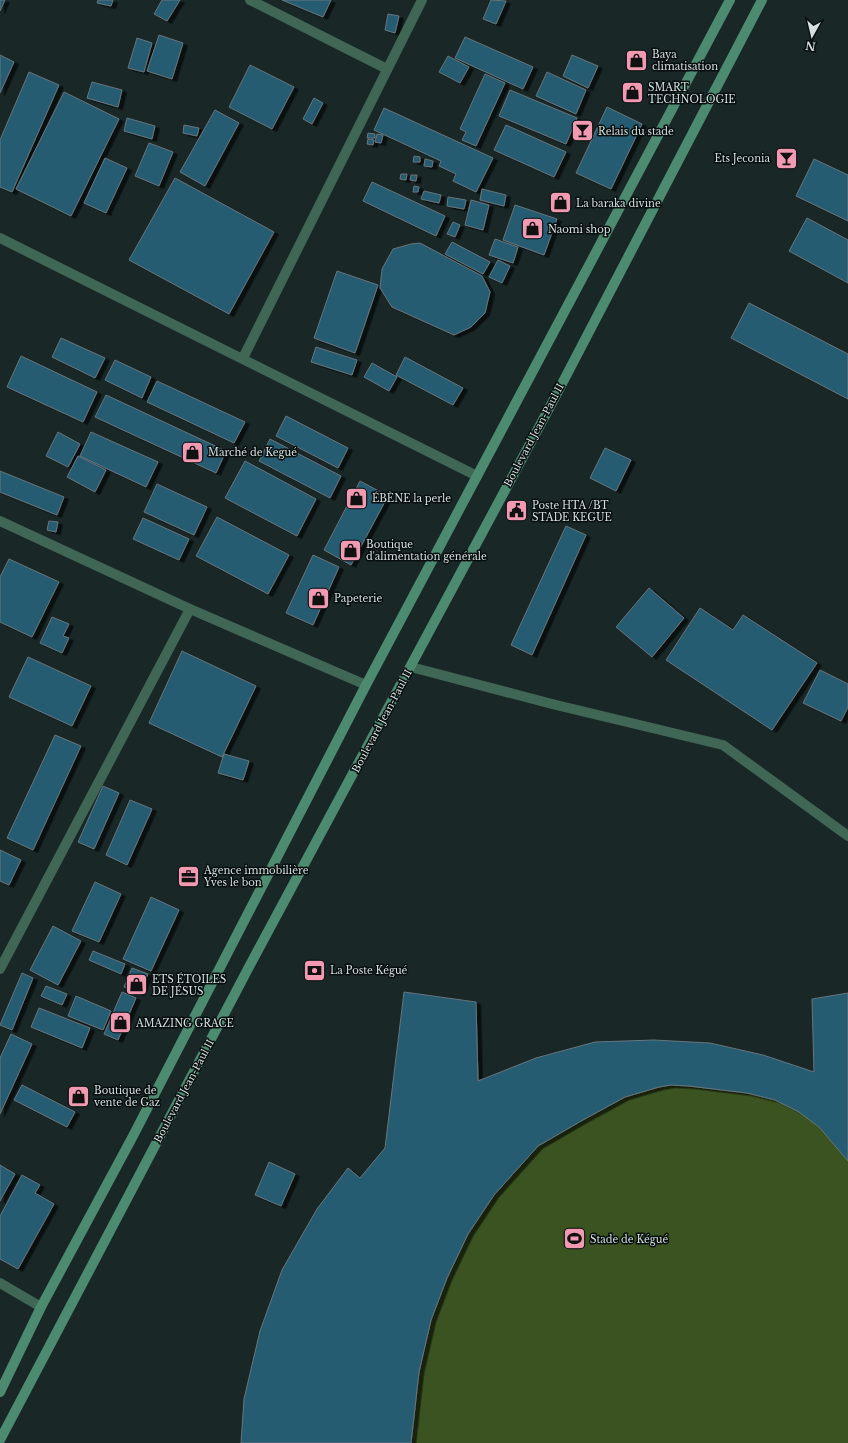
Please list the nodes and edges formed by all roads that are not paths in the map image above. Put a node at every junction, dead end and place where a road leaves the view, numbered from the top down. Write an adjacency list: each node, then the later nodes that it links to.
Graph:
1 (250, 0): 5 (street)
2 (422, 0): 5 (street)
3 (730, 0): 8 (main road)
4 (762, 0): 11 (main road, Boulevard Jean-Paul II)
5 (387, 68): 7 (street)
6 (0, 238): 7 (street)
7 (243, 358): 8 (street)
8 (476, 476): 12 (main road)
9 (0, 521): 10 (street)
10 (190, 608): 12 (street); 14 (street)
11 (411, 667): 13 (street); 18 (main road, Boulevard Jean-Paul II)
12 (366, 685): 16 (main road)
13 (848, 836)
14 (0, 970)
15 (0, 1283): 16 (street)
16 (41, 1307): 17 (main road)
17 (0, 1392)
18 (0, 1440)

